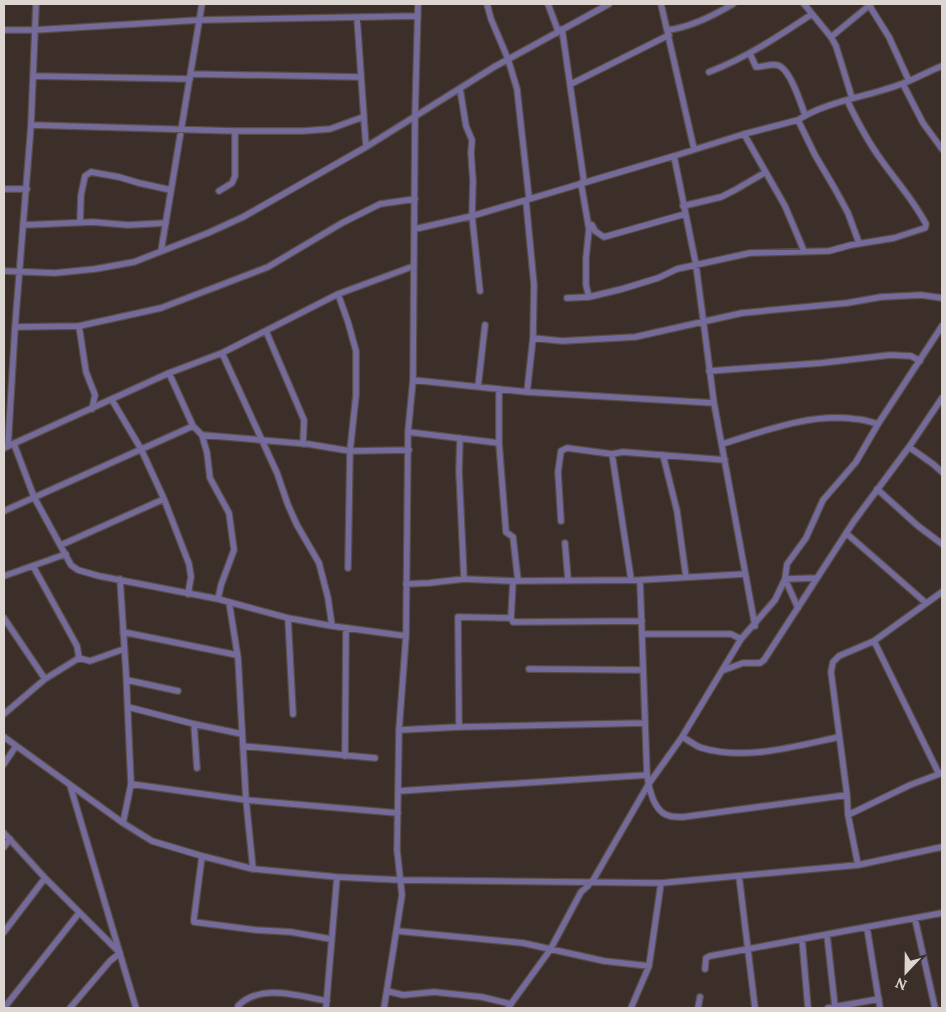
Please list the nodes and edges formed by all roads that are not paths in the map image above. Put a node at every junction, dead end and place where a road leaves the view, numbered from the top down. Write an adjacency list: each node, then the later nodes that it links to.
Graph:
1 (36, 4): 16 (street)
2 (202, 4): 14 (street)
3 (418, 4): 12 (street)
4 (488, 4): 21 (street)
5 (548, 4): 17 (street)
6 (606, 4): 17 (street)
7 (661, 4): 18 (street)
8 (733, 4): 18 (street)
9 (804, 4): 11 (street)
10 (870, 4): 19 (street); 27 (street)
11 (812, 14): 19 (street); 20 (street)
12 (418, 16): 13 (street); 33 (street)
13 (357, 18): 14 (street); 26 (street)
14 (200, 20): 16 (street); 25 (street)
15 (4, 30): 16 (street)
16 (35, 30): 24 (street)
17 (560, 30): 21 (street); 28 (street)
18 (668, 32): 28 (street); 40 (street)
19 (831, 37): 30 (street)
20 (750, 54): 23 (street); 31 (street)
21 (508, 59): 29 (street); 50 (street)
22 (942, 66): 27 (street)
23 (709, 72)
24 (33, 76): 25 (street); 35 (street)
25 (190, 76): 26 (street); 36 (street)
26 (360, 77): 32 (street)
27 (906, 82): 30 (street); 41 (street)
28 (571, 84): 44 (street)
29 (460, 89): 33 (street); 53 (street)
30 (849, 99): 31 (street); 59 (street)
31 (805, 115): 34 (street)
32 (363, 117): 37 (street); 39 (street)
33 (415, 117): 39 (street); 49 (street)
34 (798, 120): 38 (street); 59 (street)
35 (31, 125): 36 (street); 46 (street)
36 (181, 129): 37 (street); 47 (street)
37 (235, 132): 48 (street)
38 (744, 134): 40 (street); 43 (street)
39 (366, 147): 60 (street)
40 (694, 149): 42 (street)
41 (942, 149)
42 (674, 156): 44 (street); 51 (street)
43 (764, 173): 51 (street); 61 (street)
44 (582, 182): 50 (street); 56 (street)
45 (4, 189): 46 (street)
46 (26, 189): 57 (street)
47 (171, 190): 54 (street); 55 (street)
48 (219, 190)
49 (415, 199): 58 (street); 73 (street)
50 (527, 199): 53 (street); 77 (street)
51 (683, 206): 52 (street)
52 (685, 214): 56 (street); 62 (street)
53 (472, 216): 58 (street); 66 (street)
54 (80, 223): 55 (street); 57 (street)
55 (166, 223): 60 (street)
56 (588, 224): 68 (street)
57 (24, 225): 65 (street)
58 (415, 229): 63 (street)
59 (860, 243): 61 (street)
60 (161, 251): 65 (street)
61 (804, 251): 62 (street)
62 (696, 265): 68 (street); 71 (street)
63 (414, 266): 67 (street); 82 (street)
64 (4, 271): 65 (street)
65 (19, 272): 75 (street)
66 (480, 291)
67 (338, 294): 76 (street); 103 (street)
68 (589, 297): 69 (street)
69 (567, 298)
70 (942, 298): 71 (street)
71 (702, 321): 77 (street); 80 (street)
72 (485, 325): 83 (street)
73 (79, 326): 75 (street); 89 (street)
74 (942, 326): 79 (street)
75 (15, 327): 99 (street)
76 (266, 331): 78 (street); 97 (street)
77 (533, 338): 85 (street)
78 (222, 354): 81 (street); 95 (street)
79 (920, 361): 80 (street); 90 (street)
80 (709, 371): 88 (street)
81 (169, 373): 87 (street); 91 (street)
82 (413, 380): 83 (street); 92 (street)
83 (478, 387): 84 (street)
84 (499, 390): 85 (street); 96 (street)
85 (526, 392): 88 (street)
86 (942, 398): 100 (street)
87 (112, 400): 89 (street); 101 (street)
88 (714, 403): 98 (street)
89 (92, 409): 99 (street)
90 (878, 424): 98 (street); 127 (street)
91 (193, 426): 93 (street); 101 (street)
92 (408, 432): 94 (street); 102 (street)
93 (202, 435): 95 (street); 134 (street)
94 (460, 438): 96 (street); 125 (street)
95 (261, 440): 97 (street); 142 (street)
96 (499, 443): 130 (street)
97 (303, 444): 103 (street)
98 (722, 444): 106 (street)
99 (9, 446): 109 (street)
100 (909, 447): 107 (street); 108 (street)
101 (141, 449): 109 (street); 110 (street)
102 (409, 450): 103 (street); 131 (street)
103 (350, 451): 119 (street)
104 (612, 454): 105 (street); 112 (street); 126 (street)
105 (663, 454): 106 (street); 122 (street)
106 (725, 460): 120 (street)
107 (942, 472)
108 (878, 490): 113 (street); 115 (street)
109 (34, 496): 111 (street); 116 (street)
110 (164, 499): 116 (street); 133 (street)
111 (4, 510)
112 (561, 521)
113 (846, 533): 123 (street); 136 (street)
114 (565, 543): 128 (street)
115 (942, 544)
116 (61, 545): 117 (street)
117 (66, 554): 118 (street); 124 (street)
118 (33, 566): 121 (street); 152 (street)
119 (348, 568)
120 (745, 574): 122 (street); 143 (street)
121 (4, 576)
122 (686, 577): 129 (street)
123 (817, 578): 127 (street); 137 (street)
124 (120, 579): 133 (street); 145 (street)
125 (464, 579): 130 (street); 131 (street)
126 (631, 579): 128 (street); 129 (street)
127 (785, 579): 137 (street); 143 (street)
128 (568, 580): 130 (street)
129 (640, 580): 141 (street)
130 (515, 581): 140 (street)
131 (406, 584): 147 (street)
132 (942, 592): 136 (street)
133 (188, 594): 134 (street)
134 (218, 599): 135 (street)
135 (229, 602): 139 (street); 151 (street)
136 (926, 603): 149 (street)
137 (798, 608): 155 (street)
138 (4, 618): 156 (street)
139 (288, 618): 142 (street); 161 (street)
140 (511, 618): 141 (street); 164 (street)
141 (642, 621): 146 (street)
142 (332, 626): 144 (street)
143 (755, 626): 148 (street)
144 (346, 628): 147 (street); 172 (street)
145 (123, 632): 150 (street); 151 (street)
146 (642, 634): 148 (street); 154 (street)
147 (406, 636): 165 (street)
148 (741, 640): 155 (street)
149 (874, 641): 169 (street); 176 (street)
150 (124, 649): 152 (street); 157 (street)
151 (237, 655): 166 (street)
152 (79, 658): 156 (street)
153 (529, 669): 154 (street)
154 (643, 670): 162 (street)
155 (724, 670): 167 (street)
156 (45, 679): 160 (street)
157 (127, 680): 158 (street); 159 (street)
158 (178, 692)
159 (128, 707): 163 (street); 179 (street)
160 (4, 714)
161 (293, 714)
162 (644, 723): 164 (street); 177 (street)
163 (194, 724): 166 (street); 175 (street)
164 (459, 727): 165 (street)
165 (398, 730): 181 (street)
166 (242, 734): 171 (street)
167 (682, 736): 169 (street); 180 (street)
168 (4, 737): 170 (street)
169 (839, 737): 182 (street)
170 (16, 746): 174 (street); 178 (street)
171 (243, 746): 172 (street); 183 (street)
172 (345, 756): 173 (street)
173 (375, 758)
174 (4, 764)
175 (197, 768)
176 (941, 774): 185 (street)
177 (647, 775): 180 (street); 181 (street)
178 (70, 784): 186 (street); 211 (street)
179 (131, 784): 183 (street); 186 (street)
180 (648, 785): 182 (street); 198 (street)
181 (399, 791): 184 (street)
182 (847, 796): 185 (street)
183 (246, 800): 184 (street); 193 (street)
184 (398, 813): 197 (street)
185 (848, 815): 192 (street)
186 (124, 823): 191 (street)
187 (4, 833): 188 (street)
188 (10, 839): 189 (street); 196 (street)
189 (4, 847)
190 (942, 847): 192 (street)
191 (202, 856): 193 (street); 207 (street)
192 (858, 864): 194 (street)
193 (253, 869): 195 (street)
194 (739, 876): 199 (street); 209 (street)
195 (337, 877): 197 (street); 207 (street)
196 (45, 878): 200 (street); 204 (street)
197 (400, 880): 198 (street); 205 (street)
198 (592, 882): 199 (street); 210 (street)
199 (661, 882): 212 (street)
200 (79, 913): 211 (street); 219 (street)
201 (942, 914): 202 (street)
202 (915, 920): 203 (street); 231 (street)
203 (867, 928): 206 (street); 216 (street)
204 (4, 932)
205 (397, 932): 210 (street); 214 (street)
206 (827, 935): 208 (street); 229 (street)
207 (331, 939): 217 (street)
208 (802, 939): 209 (street); 228 (street)
209 (748, 948): 213 (street); 227 (street)
210 (550, 950): 212 (street); 218 (street)
211 (120, 953): 220 (street); 221 (street)
212 (649, 966): 225 (street)
213 (705, 969)
214 (387, 990): 218 (street); 224 (street)
215 (700, 997): 226 (street)
216 (879, 999): 229 (street); 230 (street)
217 (327, 1001): 222 (street); 223 (street)
218 (509, 1006)
219 (4, 1008)
220 (70, 1008)
221 (136, 1008)
222 (239, 1008)
223 (326, 1008)
224 (384, 1008)
225 (631, 1008)
226 (698, 1008)
227 (755, 1008)
228 (808, 1008)
229 (832, 1008)
230 (880, 1008)
231 (935, 1008)

